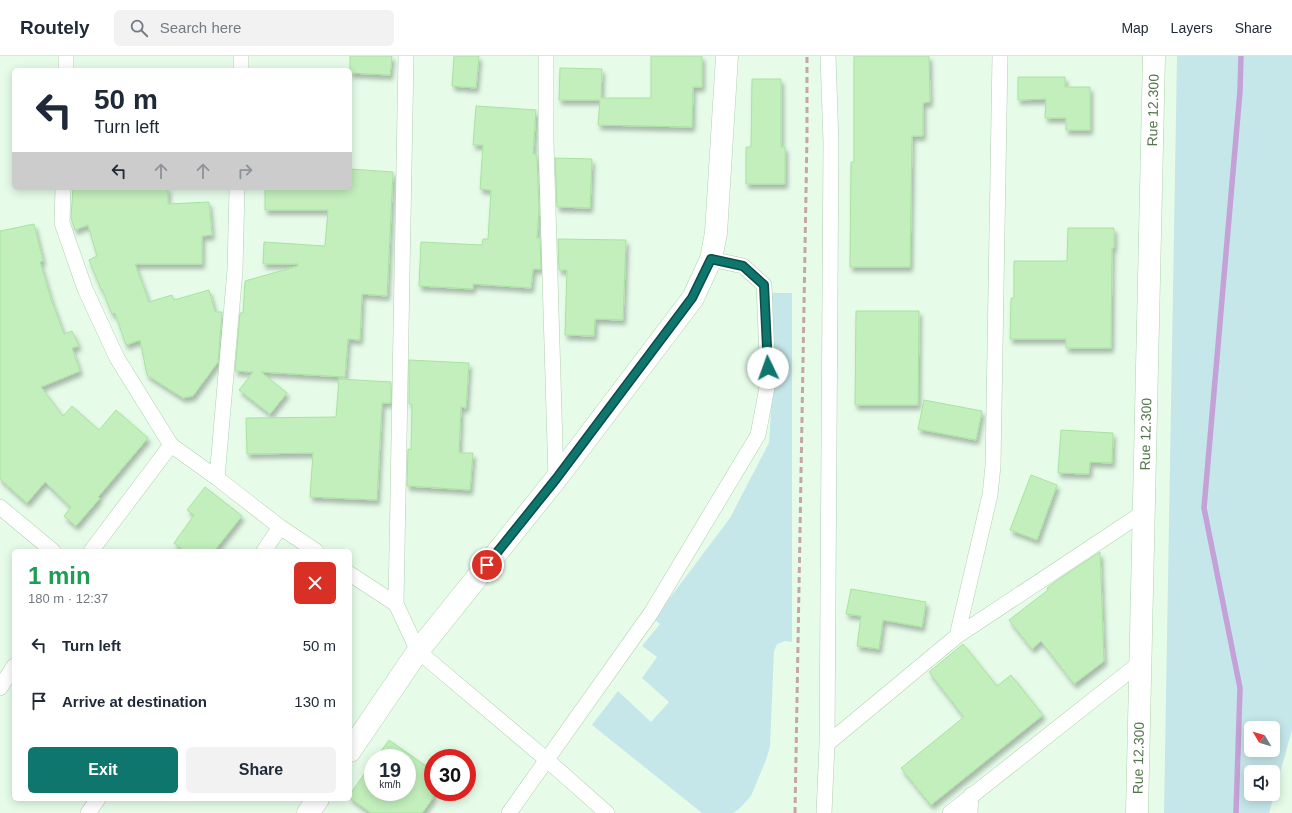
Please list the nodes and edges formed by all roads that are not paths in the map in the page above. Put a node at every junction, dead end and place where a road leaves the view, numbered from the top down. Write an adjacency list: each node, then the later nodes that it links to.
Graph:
1 (66, 56): 9 (street)
2 (241, 56): 10 (street)
3 (406, 56): 25 (street)
4 (546, 56): 16 (street)
5 (727, 56): 13 (main road)
6 (828, 56): 31 (street)
7 (1000, 56): 26 (street)
8 (1154, 56): 18 (main road, Rue 12.300)
9 (66, 68)
10 (241, 68)
11 (63, 190): 14 (street)
12 (237, 190): 15 (street)
13 (711, 259): 16 (main road); 33 (street)
14 (171, 445): 15 (street); 21 (street)
15 (217, 478): 19 (street)
16 (556, 479): 27 (main road)
17 (0, 507): 20 (street)
18 (1144, 512): 26 (street); 28 (main road, Rue 12.300)
19 (280, 527): 22 (street); 23 (street)
20 (51, 549)
21 (93, 549)
22 (265, 549)
23 (313, 549)
24 (352, 575): 25 (street)
25 (396, 604): 27 (street)
26 (957, 636): 31 (street)
27 (418, 651): 32 (main road); 33 (street)
28 (1141, 662): 34 (street); 44 (main road, Rue 12.300)
29 (12, 669): 30 (street)
30 (0, 688)
31 (827, 744): 41 (street)
32 (352, 748)
33 (547, 760): 39 (street); 40 (street)
34 (971, 795): 42 (street); 43 (street)
35 (97, 801): 37 (street)
36 (317, 801): 38 (main road)
37 (88, 813)
38 (308, 813)
39 (509, 813)
40 (607, 813)
41 (824, 813)
42 (950, 813)
43 (970, 813)
44 (1137, 813)

